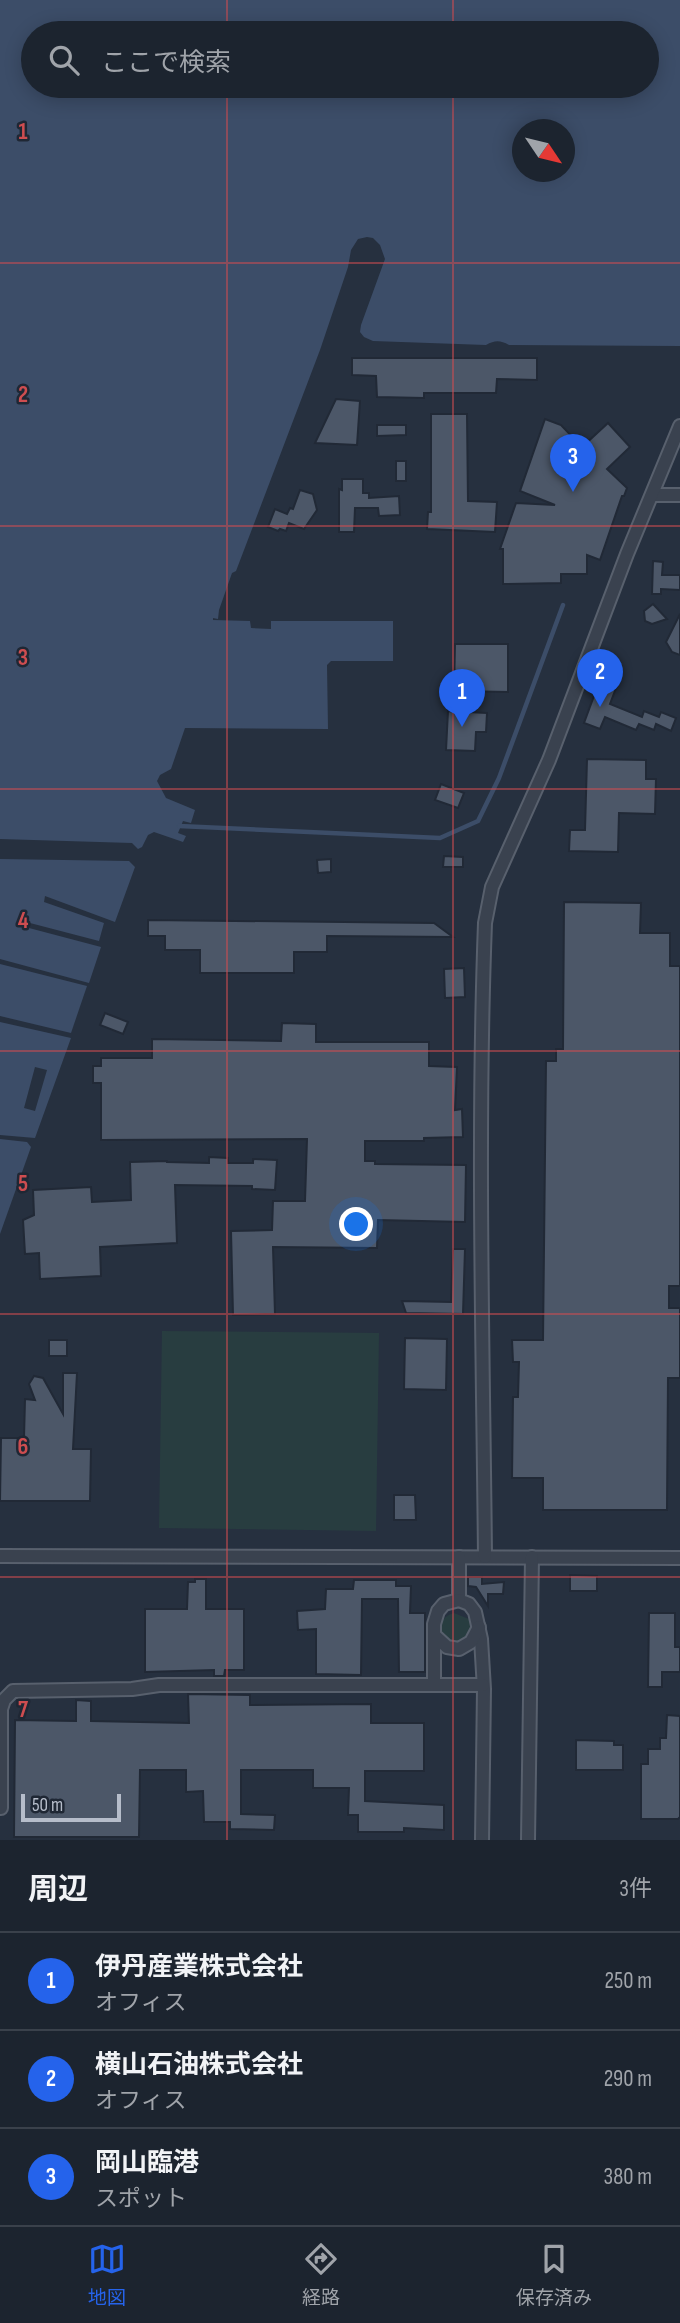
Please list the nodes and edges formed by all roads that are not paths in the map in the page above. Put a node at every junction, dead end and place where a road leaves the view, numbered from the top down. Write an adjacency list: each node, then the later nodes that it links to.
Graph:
1 (680, 426): 2 (street)
2 (653, 495): 3 (street); 6 (street)
3 (680, 495)
4 (0, 1556): 5 (street)
5 (459, 1557): 6 (street); 9 (street)
6 (485, 1557): 7 (street)
7 (532, 1557): 8 (street); 17 (street)
8 (680, 1558)
9 (459, 1600): 10 (street); 11 (street)
10 (479, 1627): 11 (street); 13 (street)
11 (434, 1634): 12 (street)
12 (434, 1685): 13 (street); 14 (street)
13 (484, 1685): 16 (street)
14 (1, 1747): 15 (street)
15 (1, 1808)
16 (482, 1840)
17 (528, 1840)

